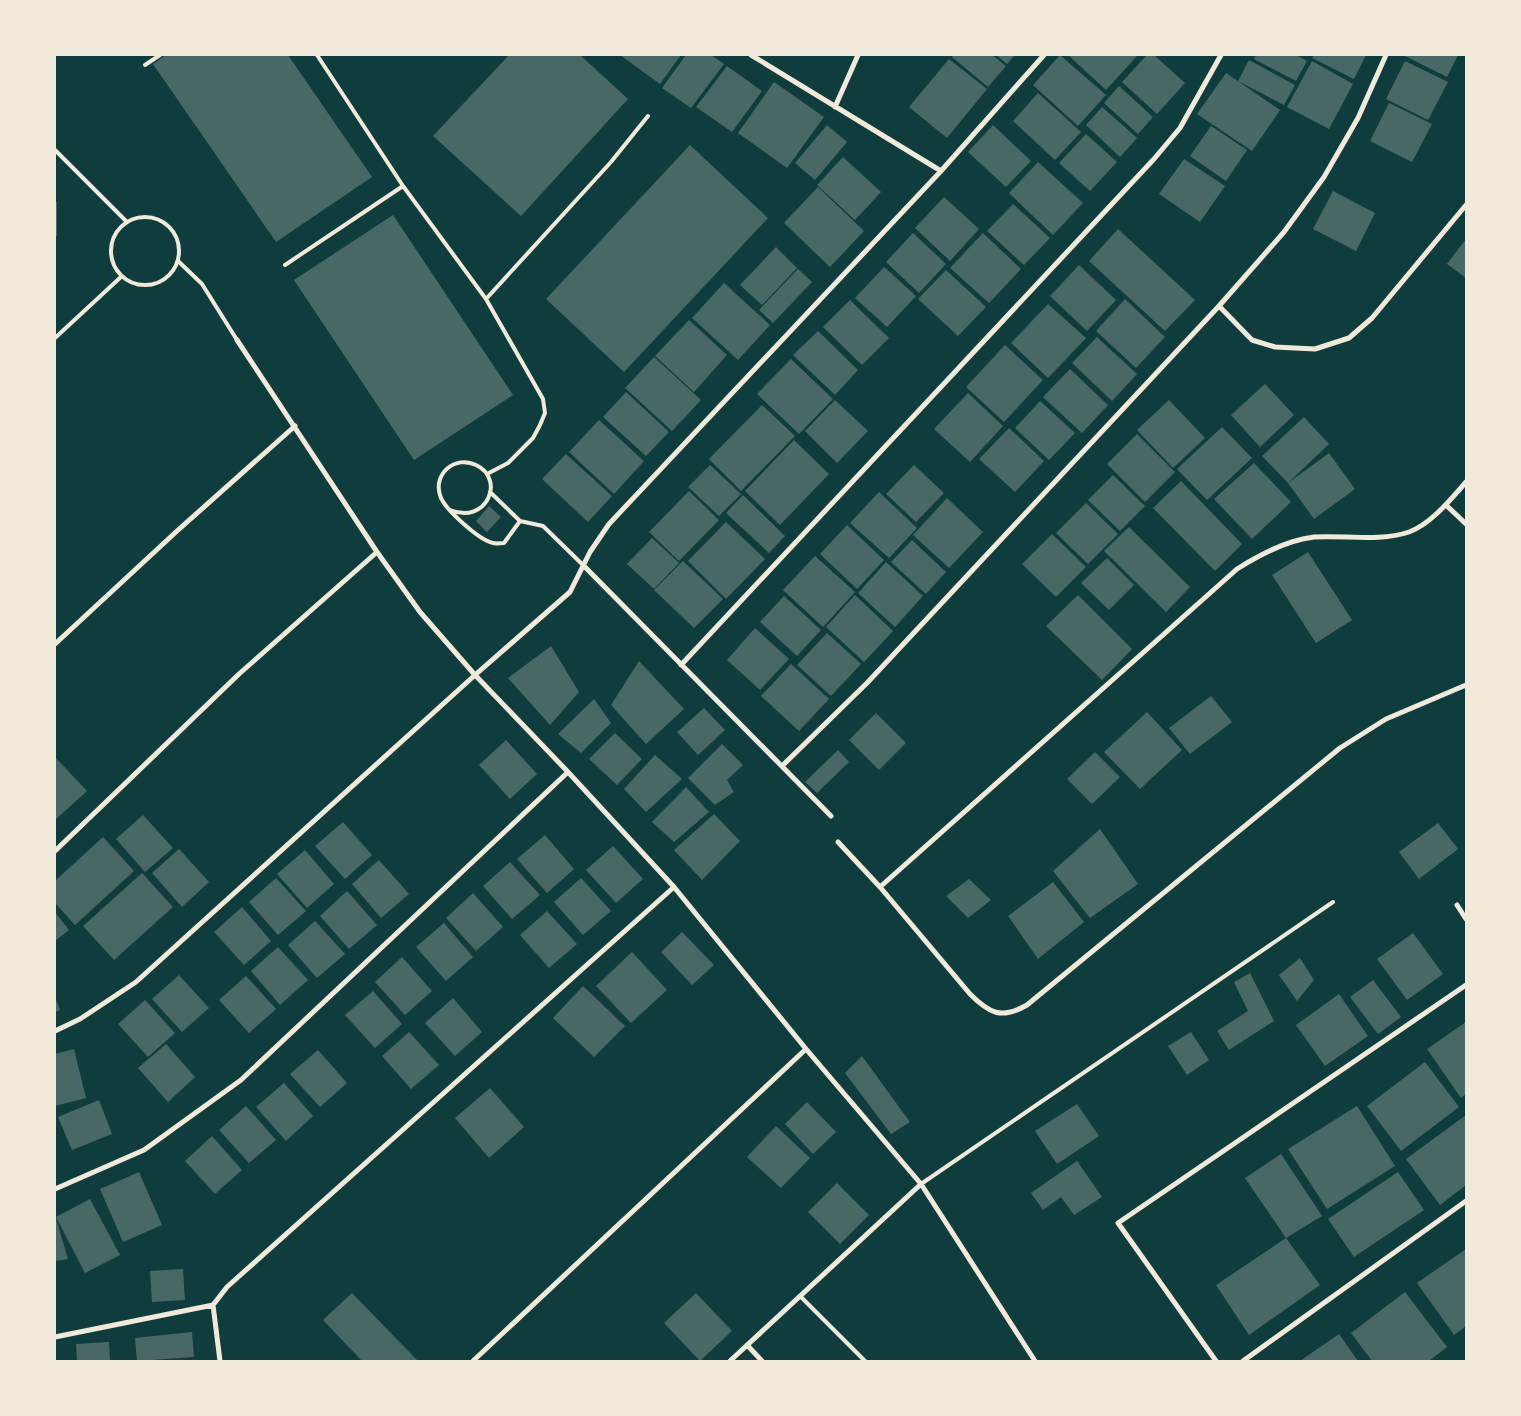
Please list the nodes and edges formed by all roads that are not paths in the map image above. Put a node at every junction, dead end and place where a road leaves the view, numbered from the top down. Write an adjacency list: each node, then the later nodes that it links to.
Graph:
1 (160, 55): 8 (lane)
2 (317, 55): 13 (lane)
3 (751, 55): 9 (street)
4 (858, 55): 9 (street)
5 (1044, 55): 12 (street)
6 (1221, 55): 34 (street)
7 (1386, 55): 20 (street)
8 (145, 65)
9 (835, 106): 12 (street)
10 (648, 116): 19 (lane)
11 (55, 150): 15 (lane)
12 (941, 171): 32 (street)
13 (403, 186): 17 (lane); 19 (lane)
14 (1466, 205): 20 (street)
15 (127, 222): 16 (lane); 18 (lane)
16 (178, 261): 18 (lane); 22 (lane)
17 (285, 266)
18 (122, 276): 21 (lane)
19 (486, 299): 24 (lane)
20 (1219, 306): 37 (street)
21 (55, 338)
22 (237, 340): 23 (street)
23 (295, 426): 31 (street); 33 (street)
24 (487, 474): 26 (lane); 28 (lane)
25 (1466, 482): 27 (street)
26 (490, 492): 28 (lane); 29 (lane)
27 (1446, 505): 30 (street); 43 (street)
28 (450, 510): 29 (lane)
29 (520, 521): 32 (lane)
30 (1466, 524)
31 (377, 552): 35 (street); 41 (street)
32 (584, 566): 34 (street); 35 (street)
33 (55, 644)
34 (681, 665): 37 (street)
35 (475, 675): 38 (street); 48 (street)
36 (1466, 685): 43 (street)
37 (782, 766): 39 (street)
38 (568, 772): 42 (street); 51 (street)
39 (830, 816)
40 (838, 842): 43 (street)
41 (55, 851)
42 (674, 886): 49 (street); 54 (street)
43 (880, 887)
44 (1333, 902): 50 (lane)
45 (1457, 905): 46 (street)
46 (1466, 919)
47 (1466, 985): 63 (street)
48 (55, 1031)
49 (806, 1049): 50 (street); 58 (street)
50 (921, 1184): 53 (street); 62 (street)
51 (55, 1189)
52 (1466, 1201): 64 (street)
53 (800, 1296): 56 (street); 61 (lane)
54 (213, 1305): 55 (street); 57 (street)
55 (55, 1336)
56 (747, 1345): 59 (street); 60 (street)
57 (220, 1361)
58 (473, 1361)
59 (730, 1361)
60 (762, 1361)
61 (865, 1361)
62 (1036, 1361)
63 (1216, 1361)
64 (1243, 1361)

